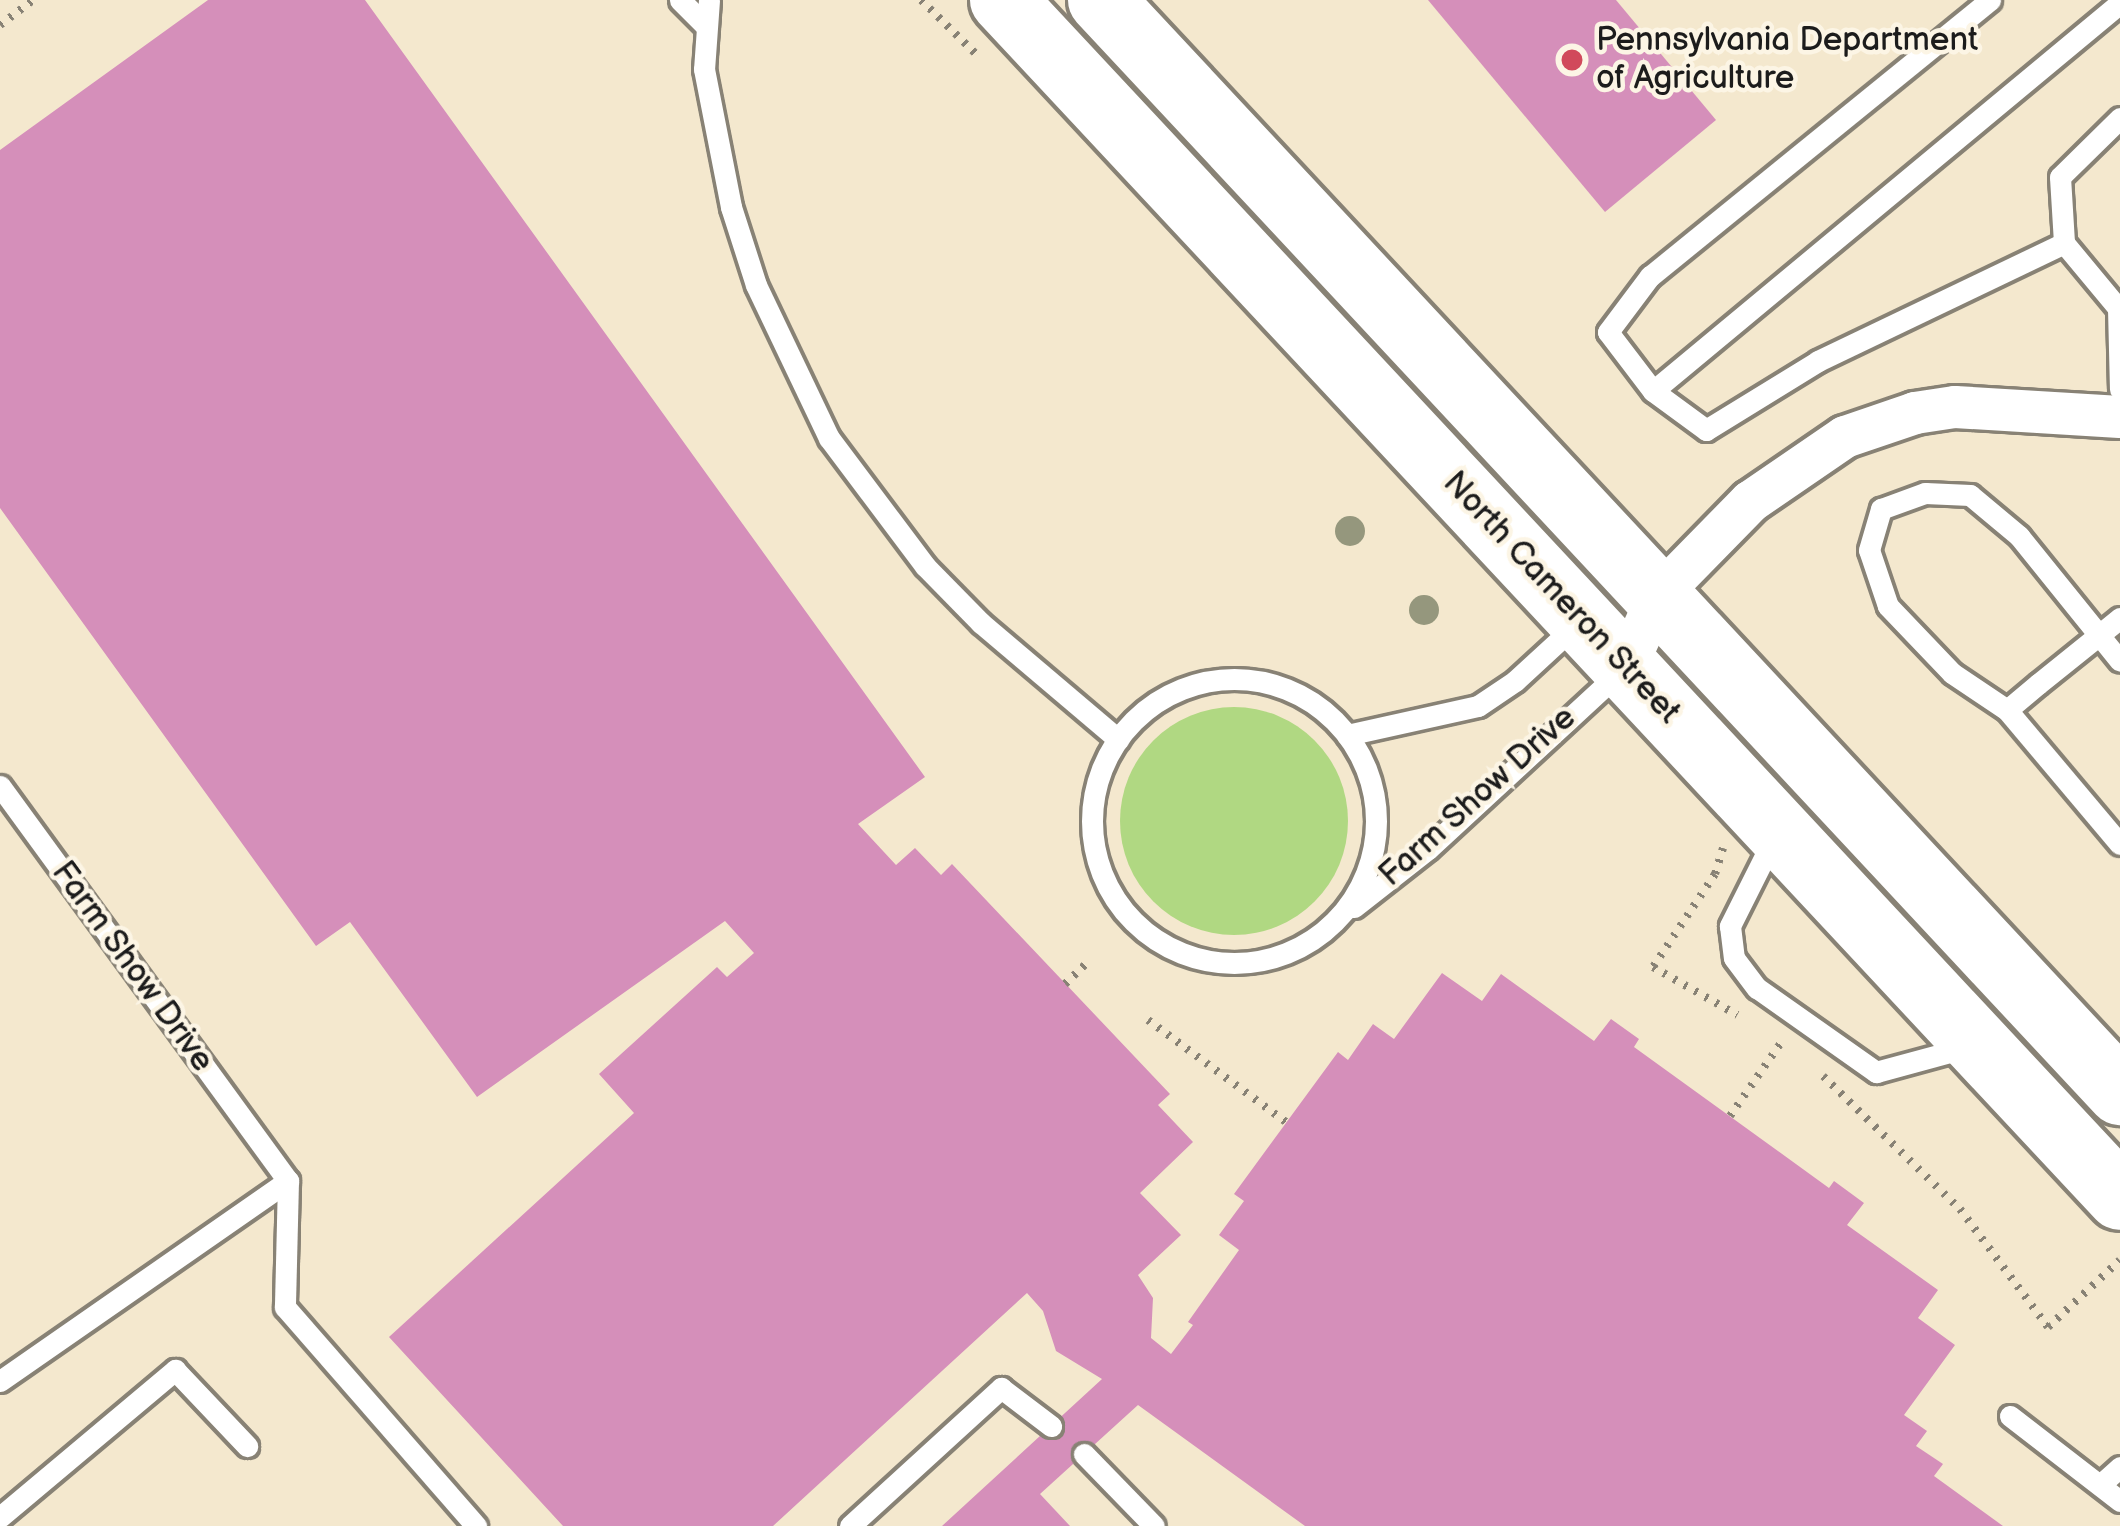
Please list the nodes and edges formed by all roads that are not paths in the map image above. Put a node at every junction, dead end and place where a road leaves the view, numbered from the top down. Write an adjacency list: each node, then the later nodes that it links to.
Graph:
1 (680, 0): 7 (lane)
2 (710, 0): 7 (lane)
3 (1003, 0): 15 (highway, North Cameron Street)
4 (1101, 0): 13 (highway)
5 (1990, 0): 11 (lane)
6 (2120, 3): 11 (lane)
7 (705, 25): 21 (lane)
8 (2120, 118): 9 (lane)
9 (2064, 243): 10 (lane); 11 (lane)
10 (2120, 389)
11 (1653, 391)
12 (2120, 417): 13 (street)
13 (1658, 596): 15 (street, Farm Show Drive); 18 (street); 27 (highway)
14 (2120, 618): 16 (lane)
15 (1582, 620): 18 (highway, North Cameron Street); 20 (lane, Farm Show Drive)
16 (2099, 635): 17 (lane); 19 (lane); 19 (lane)
17 (2120, 661)
18 (1626, 667): 23 (highway, North Cameron Street); 25 (lane, Farm Show Drive)
19 (2007, 710): 24 (lane)
20 (1347, 735): 21 (lane); 25 (lane)
21 (1118, 739): 25 (lane)
22 (0, 785): 28 (lane, Farm Show Drive)
23 (1750, 837): 26 (highway, North Cameron Street); 26 (lane)
24 (2120, 844)
25 (1330, 926)
26 (1978, 1044): 29 (highway, North Cameron Street)
27 (2120, 1092)
28 (288, 1180): 30 (lane); 39 (lane)
29 (2120, 1197)
30 (0, 1381)
31 (2010, 1416): 36 (lane)
32 (1051, 1426): 40 (lane)
33 (247, 1446): 38 (lane)
34 (1084, 1454): 41 (lane)
35 (2120, 1467): 36 (lane)
36 (2100, 1485): 37 (lane)
37 (2120, 1501)
38 (0, 1516)
39 (476, 1526)
40 (850, 1526)
41 (1154, 1526)

